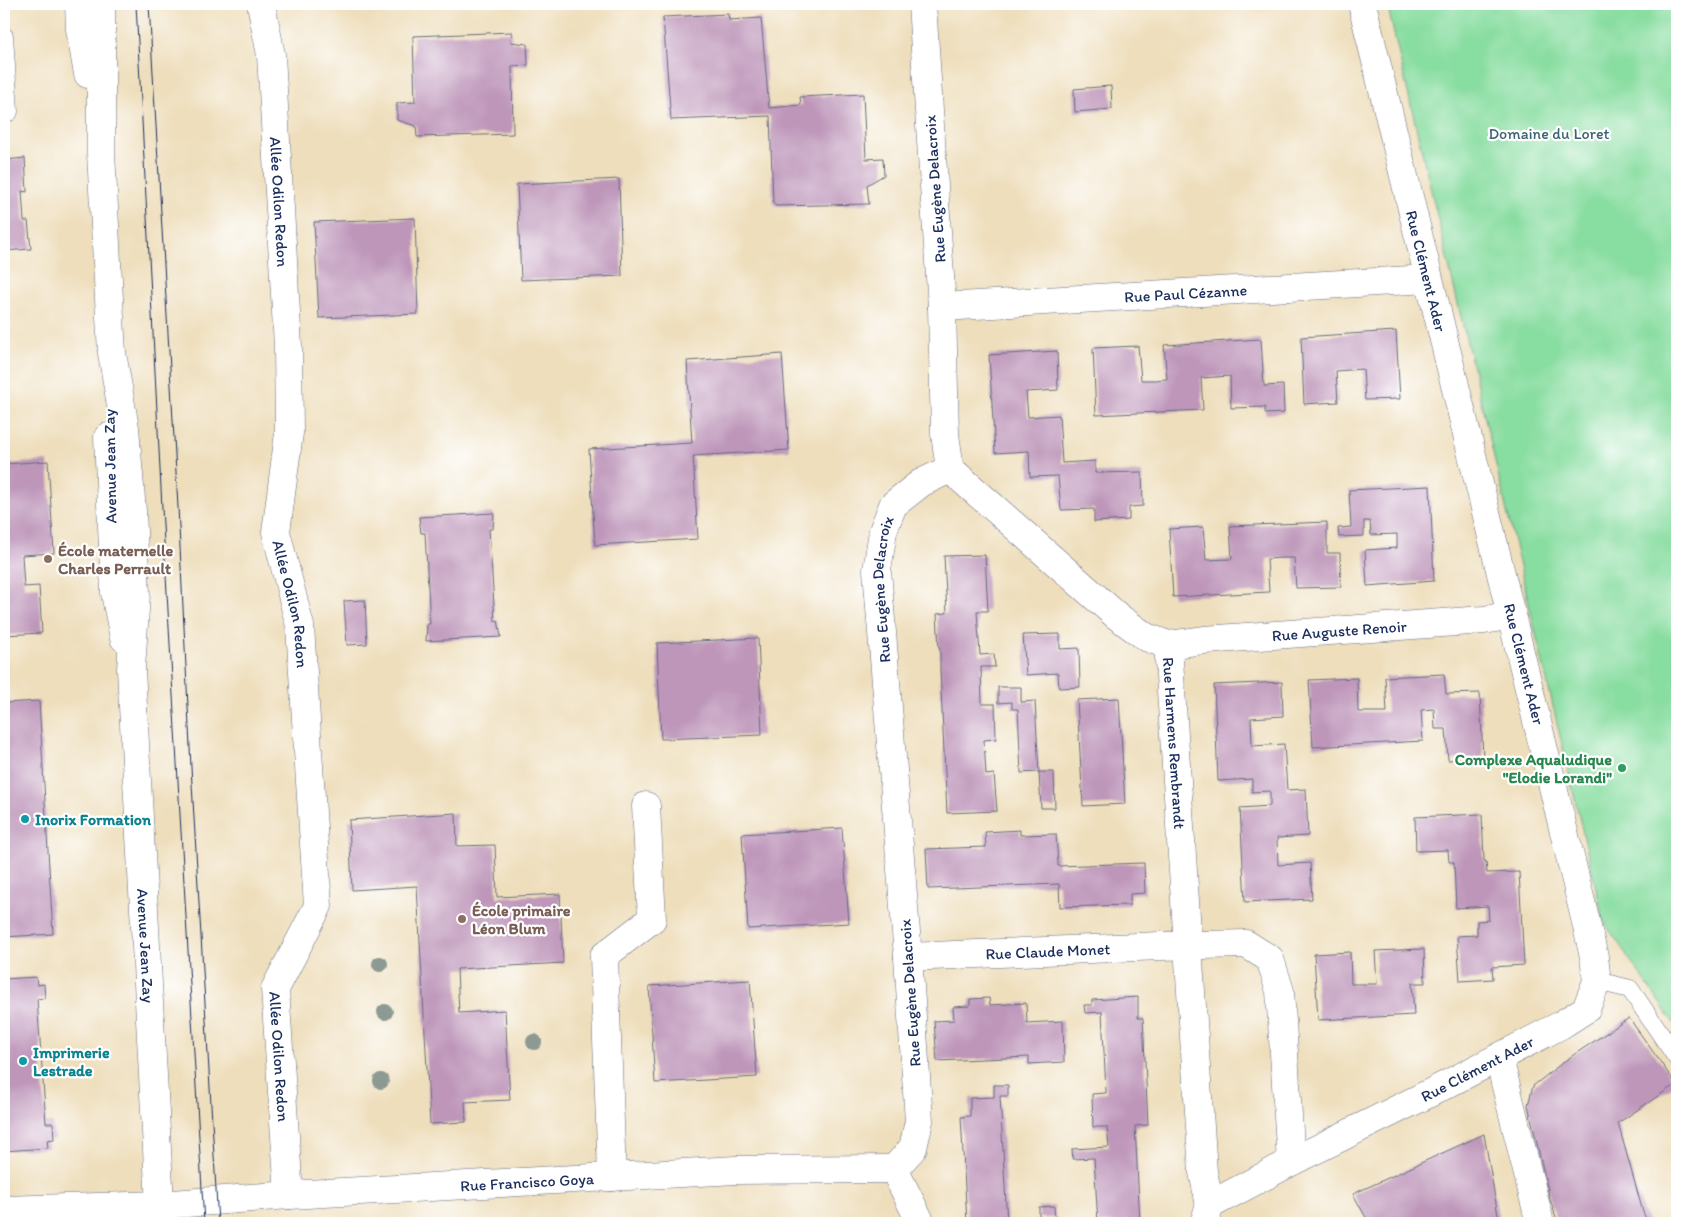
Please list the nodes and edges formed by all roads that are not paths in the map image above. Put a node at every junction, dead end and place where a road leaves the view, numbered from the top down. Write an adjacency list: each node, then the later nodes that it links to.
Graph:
1 (79, 4): 8 (street, Avenue Jean Zay)
2 (101, 4): 8 (street, Avenue Jean Zay)
3 (261, 4): 23 (street, Allée Odilon Redon)
4 (922, 4): 10 (street, Rue Eugène Delacroix)
5 (1362, 4): 9 (street, Rue Clément Ader)
6 (4, 36): 7 (lane)
7 (8, 112)
8 (101, 153): 25 (street, Avenue Jean Zay)
9 (1428, 279): 10 (street, Rue Paul Cézanne); 12 (street, Rue Clément Ader)
10 (942, 306): 11 (street, Rue Eugène Delacroix)
11 (950, 469): 13 (street, Rue Harmens Rembrandt); 16 (street, Rue Eugène Delacroix)
12 (1512, 615): 13 (street, Rue Auguste Renoir); 17 (street, Rue Clément Ader)
13 (1168, 645): 15 (street, Rue Harmens Rembrandt)
14 (646, 806): 22 (street)
15 (1188, 945): 16 (street, Rue Claude Monet); 20 (street); 26 (street, Rue Harmens Rembrandt)
16 (908, 957): 21 (street, Rue Eugène Delacroix)
17 (1597, 981): 18 (street, Rue Clément Ader); 19 (lane)
18 (1499, 1058): 20 (street, Rue Clément Ader); 28 (street)
19 (1677, 1058)
20 (1290, 1162): 26 (street, Rue Clément Ader)
21 (894, 1169): 22 (street, Rue Francisco Goya); 27 (street)
22 (612, 1176): 23 (street, Rue Francisco Goya)
23 (289, 1195): 25 (street, Rue Francisco Goya)
24 (4, 1210): 25 (street, Rue Francisco Goya)
25 (161, 1214)
26 (1207, 1214)
27 (921, 1223)
28 (1540, 1223)

